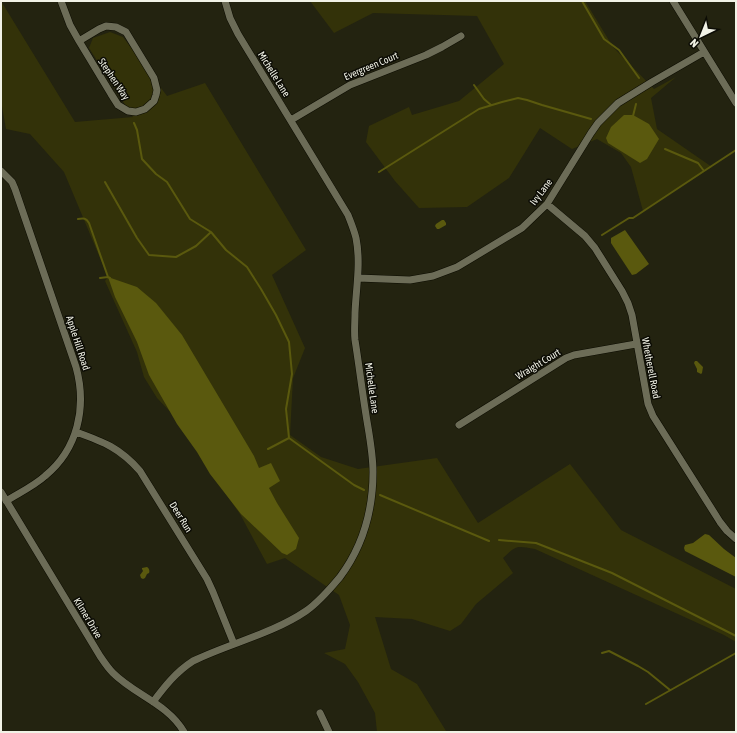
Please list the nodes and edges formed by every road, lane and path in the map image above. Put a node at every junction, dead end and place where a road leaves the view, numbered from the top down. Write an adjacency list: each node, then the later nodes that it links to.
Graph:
1 (61, 1): 5 (street, Stephen Way)
2 (225, 1): 8 (street, Michelle Lane)
3 (672, 1): 6 (street)
4 (461, 36): 8 (street, Evergreen Court)
5 (79, 41): 5 (street, Stephen Way)
6 (704, 52): 7 (street); 10 (street, Ivy Lane)
7 (736, 102)
8 (291, 120): 11 (street, Michelle Lane)
9 (1, 171): 14 (street, Apple Hill Road)
10 (547, 204): 11 (street, Ivy Lane); 12 (street, Whetherell Road)
11 (358, 278): 18 (street, Michelle Lane)
12 (636, 344): 13 (street, Wraight Court); 17 (street, Whetherell Road)
13 (459, 425)
14 (76, 432): 16 (street, Apple Hill Road); 18 (street, Deer Run)
15 (1, 492): 16 (street, Kilmer Drive)
16 (6, 501): 19 (street, Kilmer Drive)
17 (736, 539)
18 (234, 644): 19 (street, Michelle Lane)
19 (154, 702): 21 (street, Kilmer Drive)
20 (320, 713): 22 (street)
21 (184, 732)
22 (329, 732)

